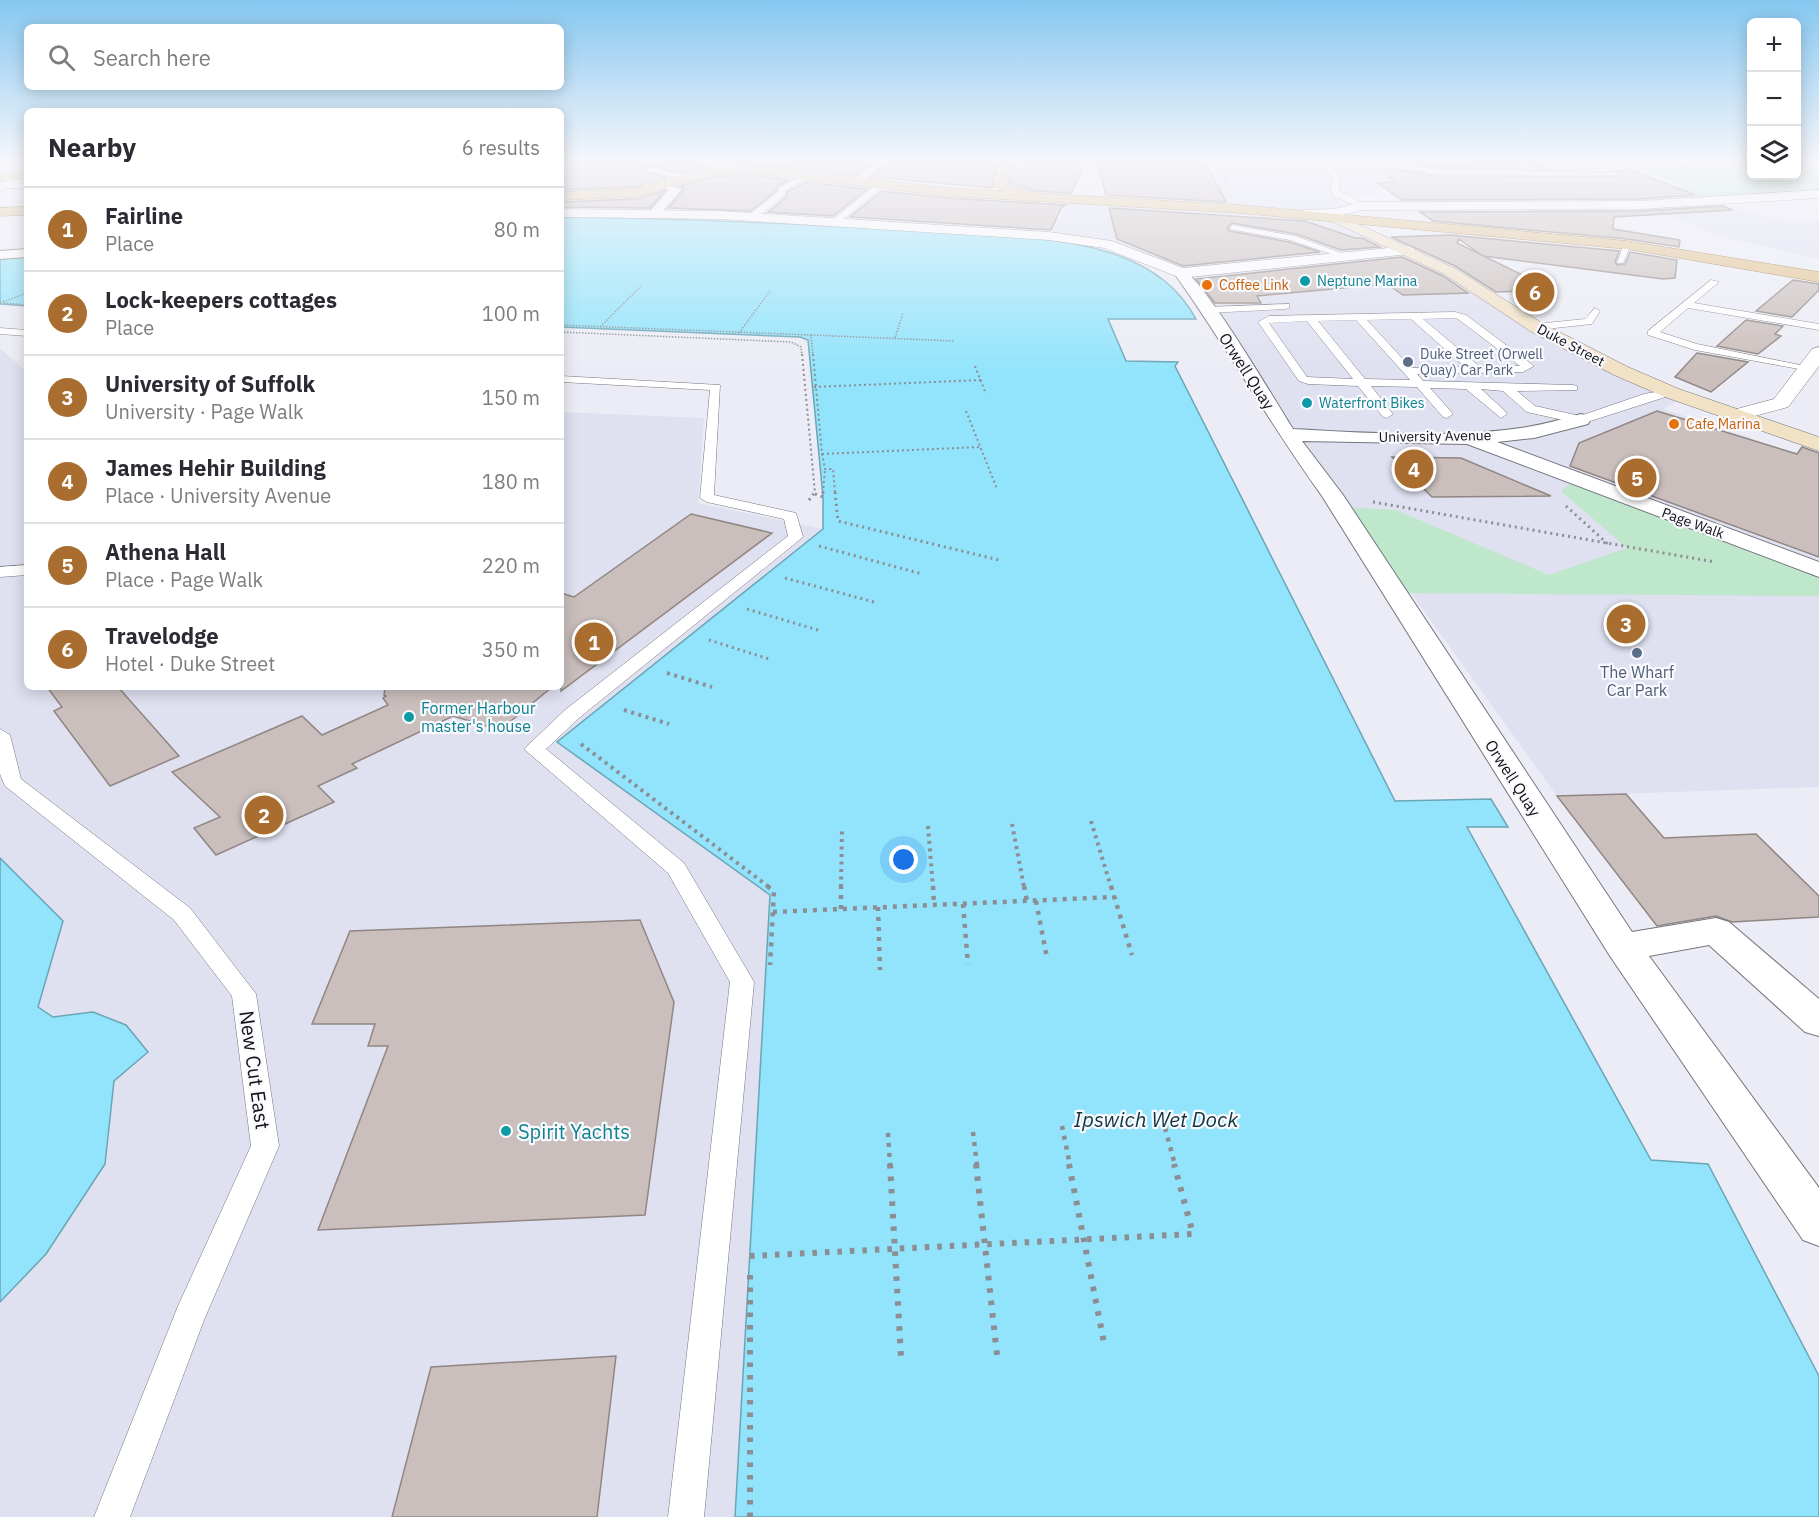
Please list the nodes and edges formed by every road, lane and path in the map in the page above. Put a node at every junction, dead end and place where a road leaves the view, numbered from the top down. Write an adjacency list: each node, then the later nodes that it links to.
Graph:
1 (974, 232): 11 (street)
2 (1273, 232): 9 (lane)
3 (1367, 232): 6 (main road, Duke Street)
4 (1485, 232): 5 (main road)
5 (1627, 245): 10 (lane); 12 (main road)
6 (1409, 250): 9 (street); 29 (main road, Duke Street)
7 (24, 253): 8 (street)
8 (0, 255)
9 (1349, 257): 11 (street)
10 (1620, 261)
11 (1181, 273): 25 (street, Orwell Quay)
12 (1819, 277)
13 (1714, 282): 19 (lane)
14 (641, 285): 28 (path)
15 (770, 291): 34 (path)
16 (24, 294): 17 (path)
17 (0, 303): 18 (path)
18 (24, 305)
19 (1688, 305): 30 (lane); 40 (lane)
20 (1302, 306): 25 (lane)
21 (1594, 311): 29 (lane)
22 (903, 314): 36 (path)
23 (1413, 315): 24 (lane); 41 (lane); 41 (lane)
24 (1358, 316): 26 (lane); 42 (lane)
25 (1212, 317): 59 (street, Orwell Quay)
26 (1310, 318): 45 (lane); 45 (lane)
27 (564, 326): 28 (path)
28 (600, 327): 34 (path)
29 (1536, 327): 51 (main road, Duke Street)
30 (1819, 327)
31 (0, 332): 33 (lane)
32 (564, 332): 67 (path)
33 (24, 333)
34 (739, 333): 35 (path)
35 (811, 335): 36 (path); 48 (path)
36 (895, 339): 37 (path)
37 (954, 341)
38 (1819, 353): 40 (street)
39 (975, 366): 44 (path)
40 (1806, 369): 57 (street)
41 (1476, 370): 42 (lane)
42 (1408, 371): 46 (lane)
43 (564, 379): 69 (lane)
44 (981, 380): 48 (path); 52 (path)
45 (1362, 382): 46 (lane); 54 (lane)
46 (1419, 383): 47 (lane); 55 (lane)
47 (1469, 385): 49 (lane); 56 (lane)
48 (814, 387): 63 (path)
49 (1506, 388): 50 (lane); 58 (lane, University Avenue)
50 (1573, 388)
51 (1672, 393): 57 (main road, Duke Street); 58 (lane, University Avenue)
52 (986, 394)
53 (966, 411): 62 (path)
54 (1387, 414)
55 (1447, 414)
56 (1501, 414)
57 (1736, 415): 61 (main road, Duke Street)
58 (1581, 420): 60 (street, University Avenue)
59 (1287, 435): 60 (street, University Avenue); 68 (street, Orwell Quay)
60 (1466, 437): 65 (street, Page Walk)
61 (1819, 444)
62 (980, 447): 63 (path); 66 (path)
63 (822, 454): 64 (path)
64 (825, 469): 67 (path); 72 (path)
65 (1552, 471): 71 (path); 75 (street, Page Walk)
66 (997, 489)
67 (815, 494): 69 (path)
68 (1332, 495): 71 (path); 99 (street, Orwell Quay)
69 (791, 516): 118 (lane)
70 (813, 545): 77 (path)
71 (1609, 546): 73 (path)
72 (999, 560)
73 (1718, 563)
74 (24, 570): 76 (lane)
75 (1819, 570)
76 (0, 572)
77 (922, 574)
78 (774, 575): 79 (path)
79 (874, 602)
80 (745, 609): 81 (path)
81 (821, 630)
82 (707, 640): 83 (path)
83 (769, 659)
84 (666, 673): 85 (path)
85 (712, 687)
86 (0, 735): 117 (lane, New Cut East)
87 (1091, 821): 91 (path)
88 (1012, 825): 92 (path)
89 (928, 826): 95 (path)
90 (842, 829): 97 (path)
91 (1114, 897): 93 (path); 100 (path)
92 (1027, 901): 93 (path); 94 (path)
93 (1036, 901): 101 (path)
94 (963, 904): 95 (path); 102 (path)
95 (934, 905): 96 (path)
96 (878, 908): 97 (path); 103 (path)
97 (841, 909): 98 (path)
98 (773, 912)
99 (1623, 947): 104 (street); 109 (street, Orwell Quay)
100 (1132, 955)
101 (1047, 958)
102 (968, 964)
103 (880, 970)
104 (1819, 1021)
105 (1062, 1126): 110 (path)
106 (1166, 1128): 110 (path)
107 (974, 1132): 111 (path)
108 (888, 1133): 112 (path)
109 (1819, 1225)
110 (1084, 1240): 111 (path); 114 (path)
111 (987, 1245): 112 (path); 115 (path)
112 (896, 1248): 113 (path); 116 (path)
113 (750, 1256)
114 (1105, 1348)
115 (997, 1355)
116 (901, 1357)
117 (112, 1517)
118 (686, 1517)

